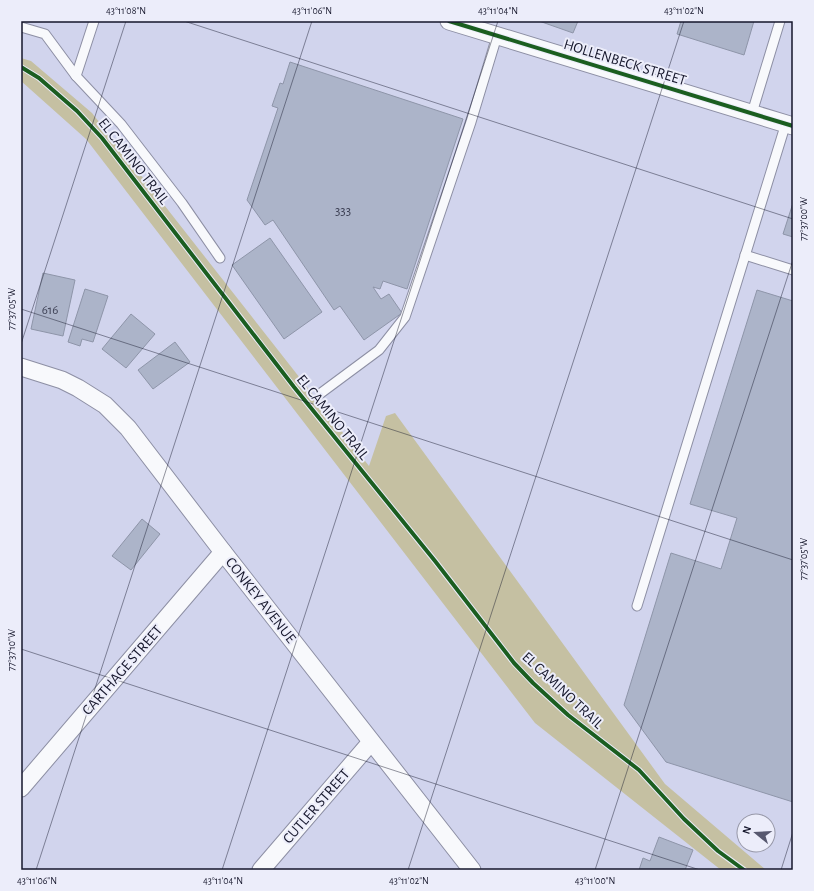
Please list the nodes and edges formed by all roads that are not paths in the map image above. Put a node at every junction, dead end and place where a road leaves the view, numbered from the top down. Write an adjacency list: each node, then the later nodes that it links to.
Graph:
1 (94, 21): 6 (lane)
2 (449, 21): 5 (street, HOLLENBECK STREET)
3 (780, 21): 7 (lane)
4 (21, 27): 6 (lane)
5 (495, 30): 7 (street, HOLLENBECK STREET); 13 (lane)
6 (76, 76): 10 (lane)
7 (752, 113): 8 (street, HOLLENBECK STREET)
8 (790, 124): 9 (lane)
9 (745, 255): 11 (lane); 15 (lane)
10 (220, 258)
11 (793, 270)
12 (21, 367): 14 (street, CONKEY AVENUE)
13 (321, 393)
14 (223, 552): 16 (street, CONKEY AVENUE); 17 (street, CARTHAGE STREET)
15 (636, 606)
16 (372, 742): 18 (street, CUTLER STREET); 19 (street, CONKEY AVENUE)
17 (21, 788)
18 (261, 870)
19 (472, 870)

